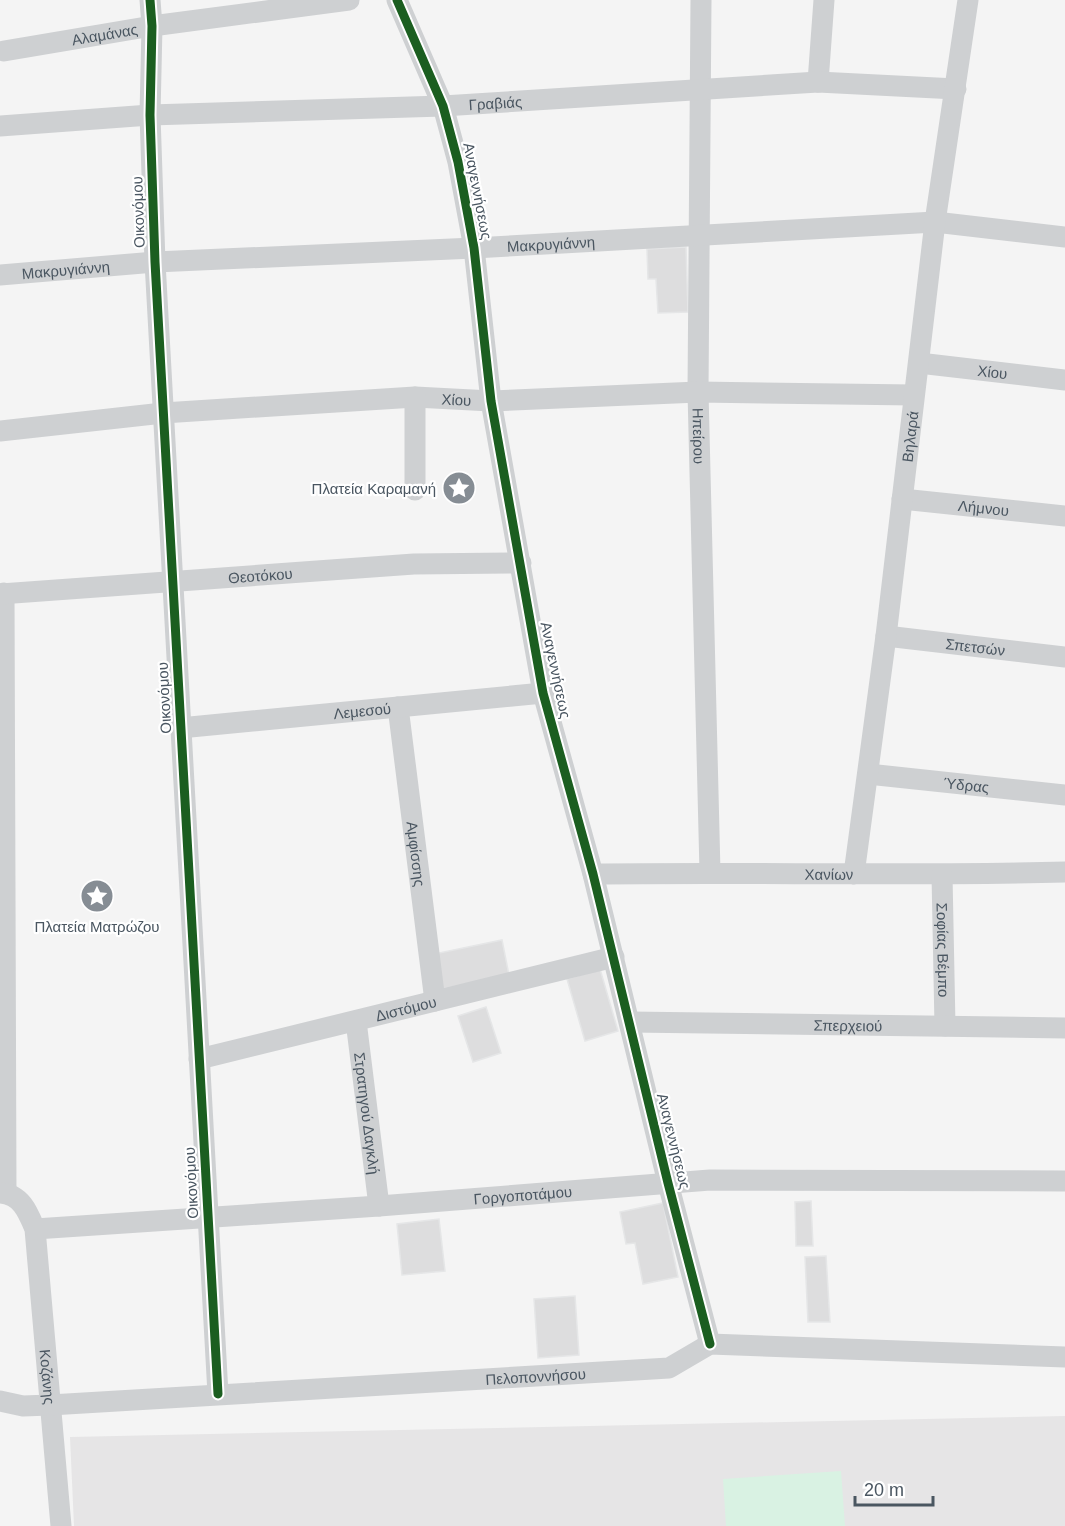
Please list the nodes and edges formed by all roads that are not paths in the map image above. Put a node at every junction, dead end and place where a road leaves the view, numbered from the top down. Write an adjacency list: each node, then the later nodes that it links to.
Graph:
1 (150, 0): 7 (street, Οικονόμου)
2 (349, 0): 7 (street, Αλαμάνας)
3 (397, 0): 12 (street, Αναγεννήσεως)
4 (701, 0): 10 (street, Ηπείρου)
5 (824, 0): 9 (street)
6 (968, 0): 11 (street, Βηλαρά)
7 (152, 26): 8 (street, Αλαμάνας); 13 (street, Οικονόμου)
8 (4, 51)
9 (818, 82): 10 (street, Γραβιάς); 11 (street, Γραβιάς)
10 (699, 89): 12 (street, Γραβιάς); 16 (street, Ηπείρου)
11 (956, 90): 15 (street, Βηλαρά)
12 (443, 106): 13 (street, Γραβιάς); 18 (street, Αναγεννήσεως)
13 (150, 115): 14 (street, Γραβιάς); 19 (street, Οικονόμου)
14 (0, 126)
15 (935, 222): 16 (street, Μακρυγιάννη); 17 (street, Μακρυγιάννη); 21 (street, Βηλαρά)
16 (699, 236): 18 (street, Μακρυγιάννη); 23 (street, Ηπείρου)
17 (1065, 237)
18 (474, 248): 19 (street, Μακρυγιάννη); 26 (street, Αναγεννήσεως)
19 (155, 262): 20 (street, Μακρυγιάννη); 27 (street, Οικονόμου)
20 (0, 275)
21 (919, 363): 22 (street, Χίου); 24 (street, Βηλαρά)
22 (1065, 380)
23 (698, 392): 24 (street, Χίου); 26 (street, Χίου); 42 (street, Ηπείρου)
24 (914, 395): 30 (street, Βηλαρά)
25 (416, 397): 26 (street, Χίου); 27 (street, Χίου); 29 (street)
26 (491, 401): 32 (street, Αναγεννήσεως)
27 (163, 413): 28 (street, Χίου); 33 (street, Οικονόμου)
28 (0, 431)
29 (415, 490)
30 (902, 498): 31 (street, Λήμνου); 35 (street, Βηλαρά)
31 (1065, 516)
32 (521, 563): 33 (street, Θεοτόκου); 37 (street, Αναγεννήσεως)
33 (172, 581): 34 (street, Θεοτόκου); 39 (street, Οικονόμου)
34 (2, 593): 56 (street)
35 (886, 636): 36 (street, Σπετσών); 40 (street, Βηλαρά)
36 (1065, 657)
37 (543, 693): 38 (street, Λεμεσού); 44 (street, Αναγεννήσεως)
38 (398, 707): 39 (street, Λεμεσού); 48 (street, Αμφίσσης)
39 (180, 728): 53 (street, Οικονόμου)
40 (868, 774): 41 (street, Ύδρας); 45 (street, Βηλαρά)
41 (1065, 795)
42 (710, 872): 44 (street, Χανίων); 45 (street, Χανίων)
43 (1065, 872): 46 (street, Χανίων)
44 (593, 874): 47 (street, Αναγεννήσεως)
45 (854, 874): 46 (street, Χανίων)
46 (942, 875): 51 (street, Σοφίας Βέμπο)
47 (614, 957): 48 (street, Διστόμου); 50 (street, Αναγεννήσεως)
48 (435, 1001): 49 (street, Διστόμου)
49 (356, 1021): 53 (street, Διστόμου); 57 (street, Στρατηγού Δαγκλή)
50 (630, 1022): 51 (street, Σπερχειού); 55 (street, Αναγεννήσεως)
51 (945, 1026): 52 (street, Σπερχειού)
52 (1065, 1028)
53 (199, 1059): 58 (street, Οικονόμου)
54 (1065, 1182): 55 (street, Γοργοποτάμου)
55 (668, 1183): 57 (street, Γοργοποτάμου); 60 (street, Αναγεννήσεως)
56 (3, 1193): 59 (street)
57 (379, 1206): 58 (street, Γοργοποτάμου)
58 (208, 1218): 59 (street, Γοργοποτάμου); 62 (street, Οικονόμου)
59 (35, 1229): 64 (street, Κοζάνης)
60 (710, 1344): 61 (street); 62 (street, Πελοποννήσου)
61 (1065, 1357)
62 (218, 1394): 64 (street, Πελοποννήσου)
63 (0, 1401): 64 (street, Πελοποννήσου)
64 (50, 1405): 65 (street, Κοζάνης)
65 (61, 1526)

